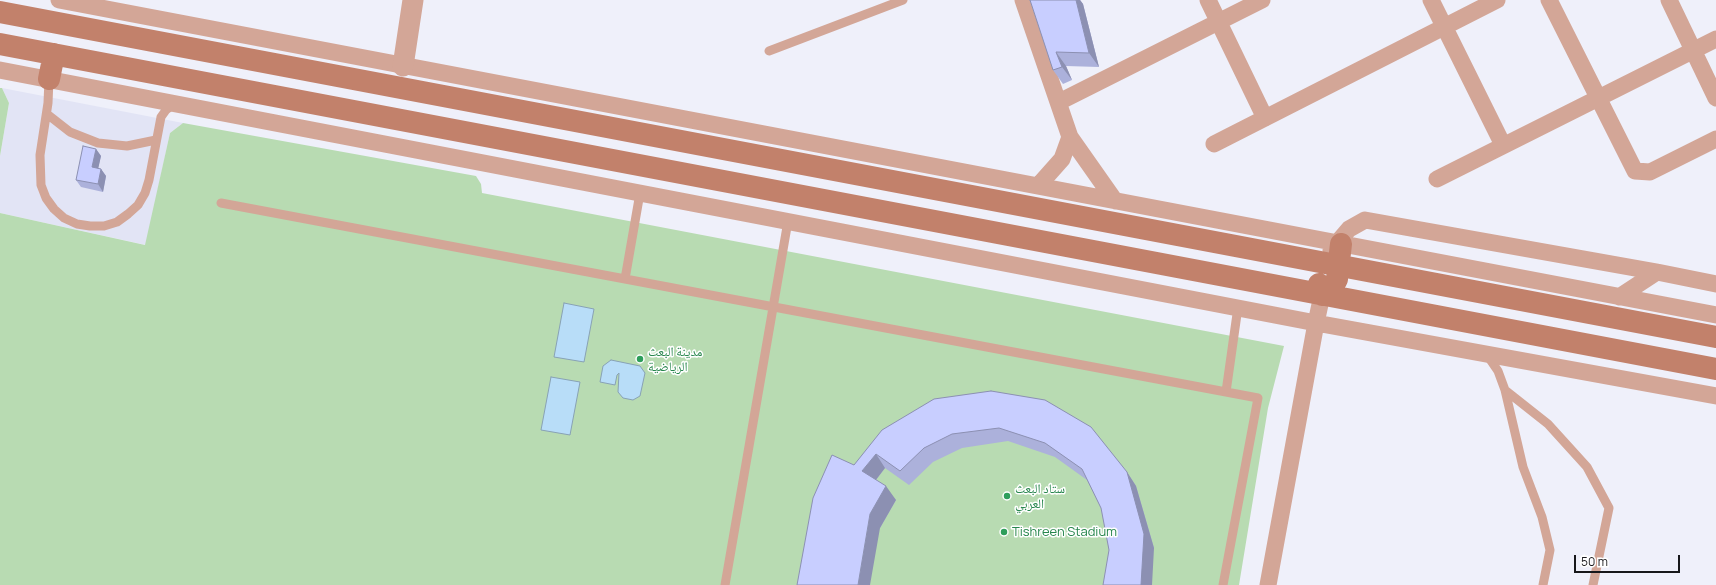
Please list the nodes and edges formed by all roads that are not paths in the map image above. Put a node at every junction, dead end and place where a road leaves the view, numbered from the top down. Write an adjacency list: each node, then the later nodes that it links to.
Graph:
1 (59, 0): 20 (street)
2 (413, 0): 20 (street)
3 (903, 0): 18 (lane)
4 (1042, 0): 11 (street)
5 (1208, 0): 13 (street)
6 (1262, 0): 13 (street)
7 (1431, 0): 14 (street)
8 (1497, 0): 14 (street)
9 (1549, 0): 23 (street)
10 (1670, 0): 17 (street)
11 (1024, 4): 25 (street)
12 (0, 12): 40 (main road)
13 (1219, 22): 25 (street); 28 (street)
14 (1444, 27): 28 (street); 33 (street)
15 (1716, 39): 17 (street)
16 (0, 44): 19 (main road)
17 (1694, 50): 23 (street); 24 (street)
18 (769, 51)
19 (54, 54): 22 (main road); 44 (main road)
20 (403, 66): 35 (street)
21 (0, 70): 22 (street)
22 (49, 79): 26 (street); 27 (lane)
23 (1598, 98): 30 (street); 33 (street)
24 (1716, 98)
25 (1059, 102): 29 (street)
26 (174, 104): 31 (lane); 36 (street)
27 (47, 114): 31 (lane); 31 (lane)
28 (1265, 118): 32 (street)
29 (1070, 137): 35 (street); 37 (street)
30 (1716, 139)
31 (156, 140)
32 (1214, 144)
33 (1504, 145): 34 (street)
34 (1437, 179)
35 (1038, 186): 37 (street)
36 (640, 193): 39 (street); 42 (lane)
37 (1115, 201): 40 (street)
38 (221, 203): 42 (lane)
39 (788, 221): 46 (lane); 47 (street)
40 (1335, 253): 41 (street); 44 (main road); 45 (street); 50 (main road)
41 (1657, 272): 43 (street); 45 (street)
42 (625, 279): 46 (lane)
43 (1716, 284)
44 (1322, 295): 49 (street); 52 (main road)
45 (1619, 297): 48 (street)
46 (772, 307): 54 (lane); 56 (lane)
47 (1238, 307): 49 (street); 54 (lane)
48 (1716, 315)
49 (1316, 324): 51 (street); 58 (street)
50 (1716, 337)
51 (1487, 355): 53 (lane); 55 (street)
52 (1716, 369)
53 (1505, 390): 59 (lane); 60 (lane)
54 (1226, 392): 57 (lane)
55 (1716, 396)
56 (725, 585)
57 (1223, 585)
58 (1268, 585)
59 (1543, 585)
60 (1592, 585)

